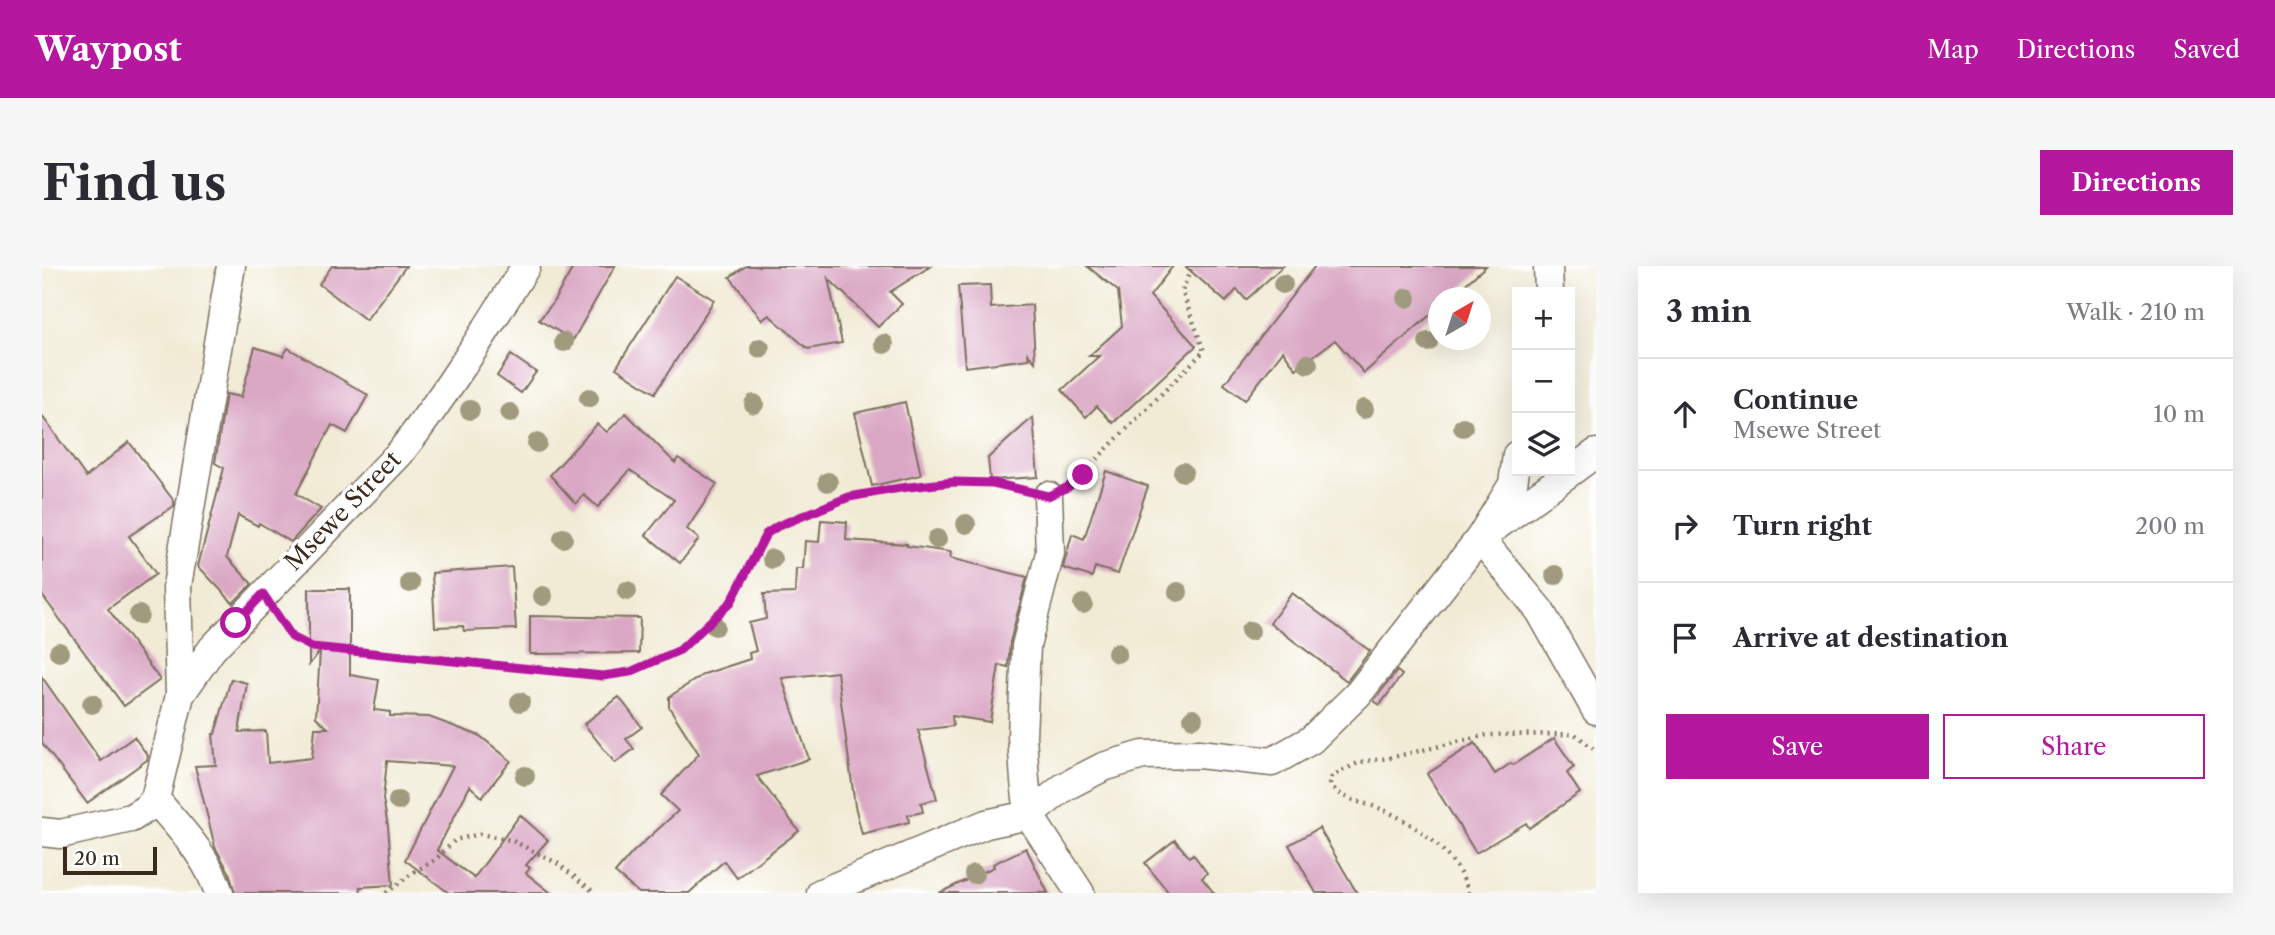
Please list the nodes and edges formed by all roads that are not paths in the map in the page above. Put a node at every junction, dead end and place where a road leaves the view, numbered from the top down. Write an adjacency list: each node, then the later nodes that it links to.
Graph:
1 (231, 266): 9 (street)
2 (526, 266): 9 (street, Msewe Street)
3 (1548, 266): 4 (street)
4 (1549, 287)
5 (1596, 453): 8 (street)
6 (1514, 476): 8 (street)
7 (1048, 496): 12 (street)
8 (1480, 538): 10 (street); 12 (street)
9 (180, 695): 11 (street, Msewe Street)
10 (1596, 710)
11 (155, 799): 13 (street); 14 (street)
12 (1028, 815): 15 (street); 16 (street)
13 (42, 832)
14 (219, 893)
15 (821, 893)
16 (1080, 893)

